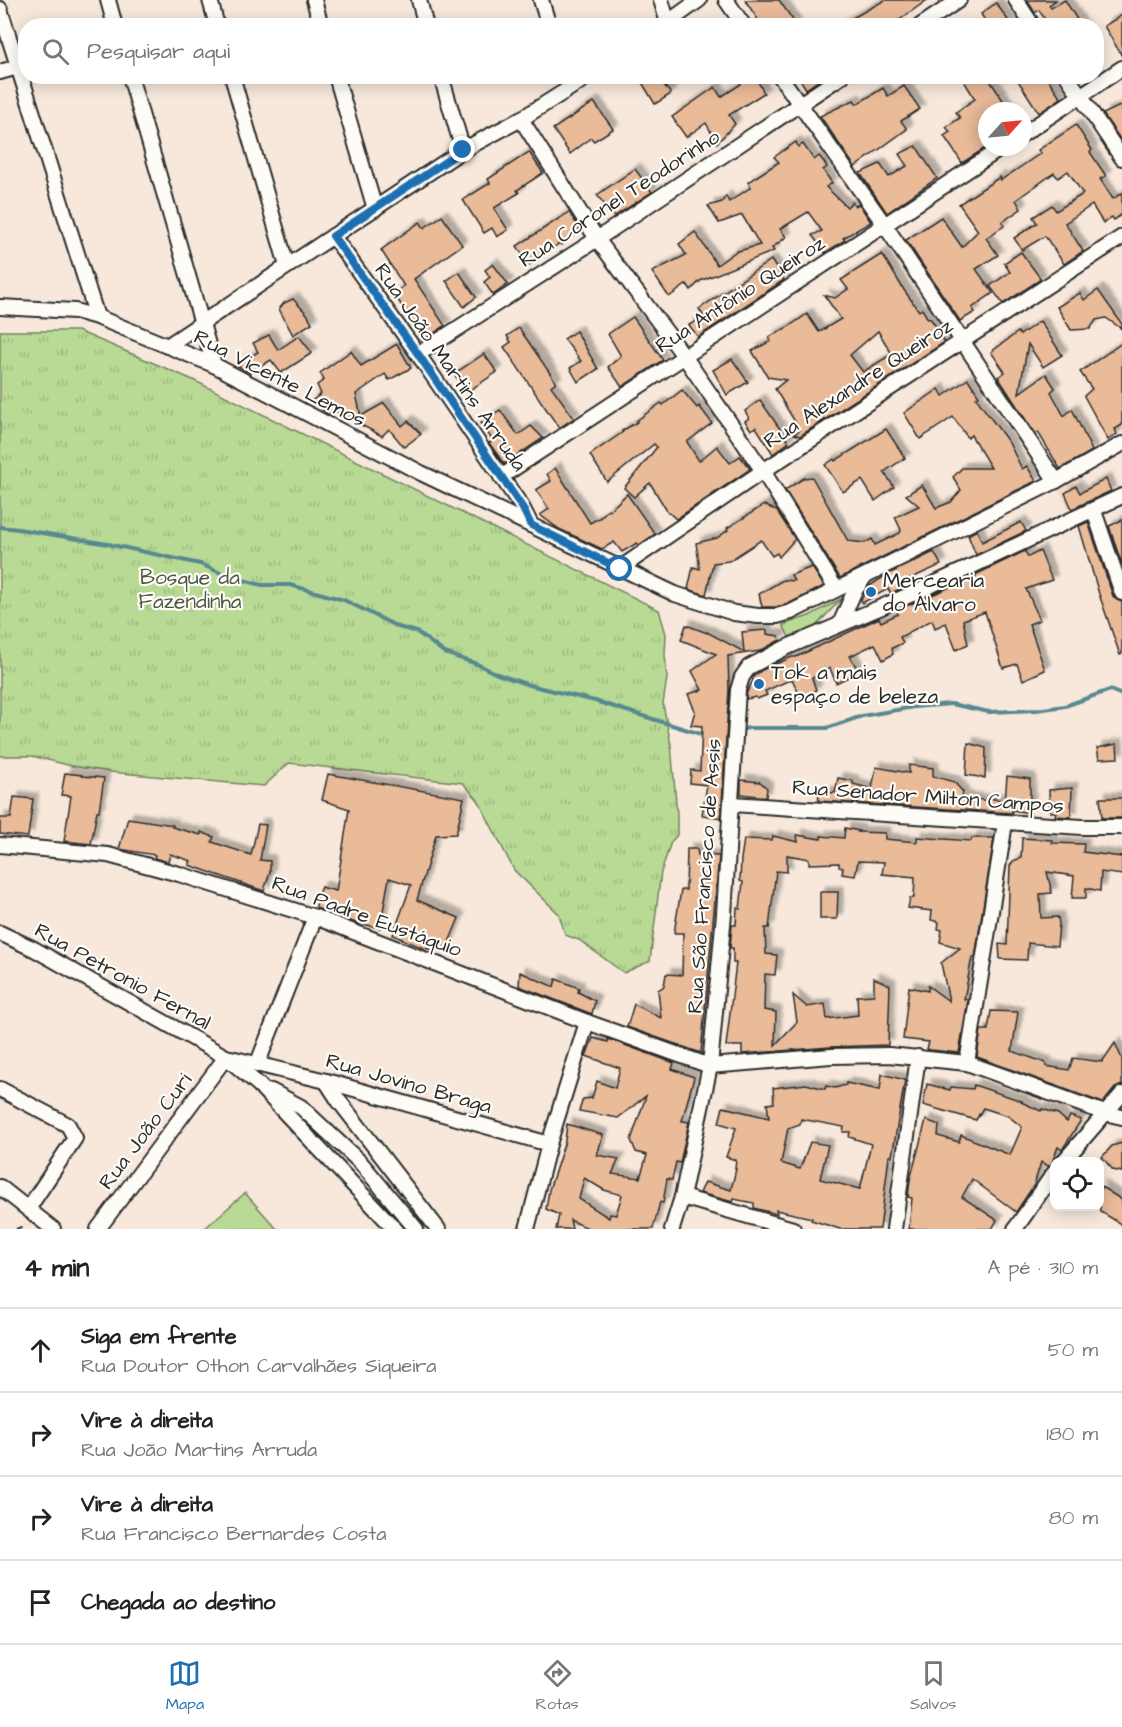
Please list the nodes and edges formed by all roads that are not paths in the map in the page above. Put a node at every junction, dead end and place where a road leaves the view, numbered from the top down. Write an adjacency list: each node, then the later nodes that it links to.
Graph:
1 (108, 0): 12 (street)
2 (210, 0): 13 (street)
3 (314, 0): 14 (street)
4 (419, 0): 15 (street)
5 (541, 0): 16 (street)
6 (661, 0): 17 (street)
7 (699, 0): 18 (street)
8 (726, 0): 19 (street)
9 (959, 0): 20 (street)
10 (1016, 0): 21 (street)
11 (0, 9): 22 (street)
12 (113, 18)
13 (215, 18)
14 (319, 18)
15 (424, 18)
16 (547, 18)
17 (664, 18)
18 (674, 18)
19 (738, 18)
20 (932, 18)
21 (1028, 18)
22 (18, 67): 24 (street)
23 (1122, 68): 25 (street)
24 (0, 72)
25 (1104, 80)
26 (23, 84): 50 (street)
27 (132, 84): 51 (street)
28 (234, 84): 48 (street)
29 (338, 84): 43 (street)
30 (443, 84): 40 (street)
31 (568, 84): 38 (street)
32 (786, 84): 37 (street)
33 (830, 84): 37 (street, Rua Coronel Teodorinho)
34 (1073, 84): 36 (street)
35 (1099, 84): 36 (street)
36 (1081, 96): 39 (street); 42 (street)
37 (800, 104): 44 (street); 47 (street, Rua Coronel Teodorinho)
38 (521, 119): 40 (street); 47 (street)
39 (1032, 128)
40 (463, 150): 43 (street)
41 (989, 156): 44 (street, Rua Antônio Queiroz)
42 (1122, 158)
43 (375, 208): 45 (street)
44 (884, 224): 52 (street); 55 (street, Rua Antônio Queiroz)
45 (333, 236): 48 (street); 54 (street, Rua João Martins Arruda)
46 (1122, 237): 52 (street, Rua Alexandre Queiroz)
47 (597, 239): 54 (street, Rua Coronel Teodorinho); 55 (street)
48 (286, 266): 51 (street)
49 (0, 308): 50 (street, Rua Vicente Lemos)
50 (97, 317): 53 (street, Rua Vicente Lemos)
51 (203, 323): 53 (street); 56 (street)
52 (962, 341): 58 (street, Rua Alexandre Queiroz); 60 (street)
53 (167, 346): 56 (street, Rua Vicente Lemos)
54 (418, 354): 59 (street, Rua João Martins Arruda)
55 (684, 356): 58 (street); 59 (street, Rua Antônio Queiroz)
56 (214, 365): 63 (street, Rua Vicente Lemos)
57 (1122, 444): 60 (street, Rua Vicente Lemos)
58 (763, 471): 64 (street, Rua Alexandre Queiroz); 66 (street)
59 (501, 477): 63 (street, Rua João Martins Arruda)
60 (1056, 481): 65 (street, Rua Vicente Lemos)
61 (1122, 496): 62 (street)
62 (1094, 511): 67 (street); 68 (street)
63 (531, 525): 64 (street, Rua Vicente Lemos)
64 (620, 569): 66 (street, Rua Vicente Lemos)
65 (867, 573): 66 (street, Rua Vicente Lemos); 68 (street)
66 (836, 589)
67 (1122, 593)
68 (840, 624): 69 (street, Rua São Francisco de Assis)
69 (732, 804): 70 (street, Rua Senador Milton Campos); 80 (street, Rua São Francisco de Assis)
70 (1005, 823): 71 (street, Rua Senador Milton Campos); 78 (street)
71 (1122, 827)
72 (0, 845): 73 (street, Rua Padre Eustáquio)
73 (315, 917): 75 (street, Rua Padre Eustáquio); 79 (street)
74 (0, 933): 76 (street, Rua Petronio Fernal)
75 (586, 1022): 80 (street, Rua Padre Eustáquio); 87 (street)
76 (226, 1057): 79 (street, Rua Petronio Fernal); 82 (street, Rua Petronio Fernal); 96 (street, Rua João Curi)
77 (918, 1057): 78 (street); 80 (street); 103 (street)
78 (966, 1063): 85 (street)
79 (256, 1065): 81 (street, Rua Jovino Braga)
80 (710, 1066): 93 (street, Rua São Francisco de Assis)
81 (326, 1081): 87 (street, Rua Jovino Braga); 91 (street, Rua Petronio Fernal)
82 (259, 1085): 89 (street, Rua Petronio Fernal); 97 (street, Rua Petronio Fernal)
83 (0, 1089): 94 (street)
84 (1122, 1094): 85 (street)
85 (1105, 1113): 86 (street); 88 (street)
86 (1122, 1117)
87 (549, 1144): 100 (street)
88 (1066, 1157)
89 (361, 1163): 91 (street, Rua Petronio Fernal); 98 (street, Rua Petronio Fernal)
90 (1050, 1179): 104 (street)
91 (403, 1185): 99 (street, Rua Petronio Fernal)
92 (0, 1187): 94 (street)
93 (682, 1197): 101 (street, Rua São Francisco de Assis); 102 (street)
94 (28, 1209): 95 (street)
95 (53, 1229)
96 (98, 1229)
97 (395, 1229)
98 (416, 1229)
99 (438, 1229)
100 (527, 1229)
101 (672, 1229)
102 (792, 1229)
103 (894, 1229)
104 (1015, 1229)

